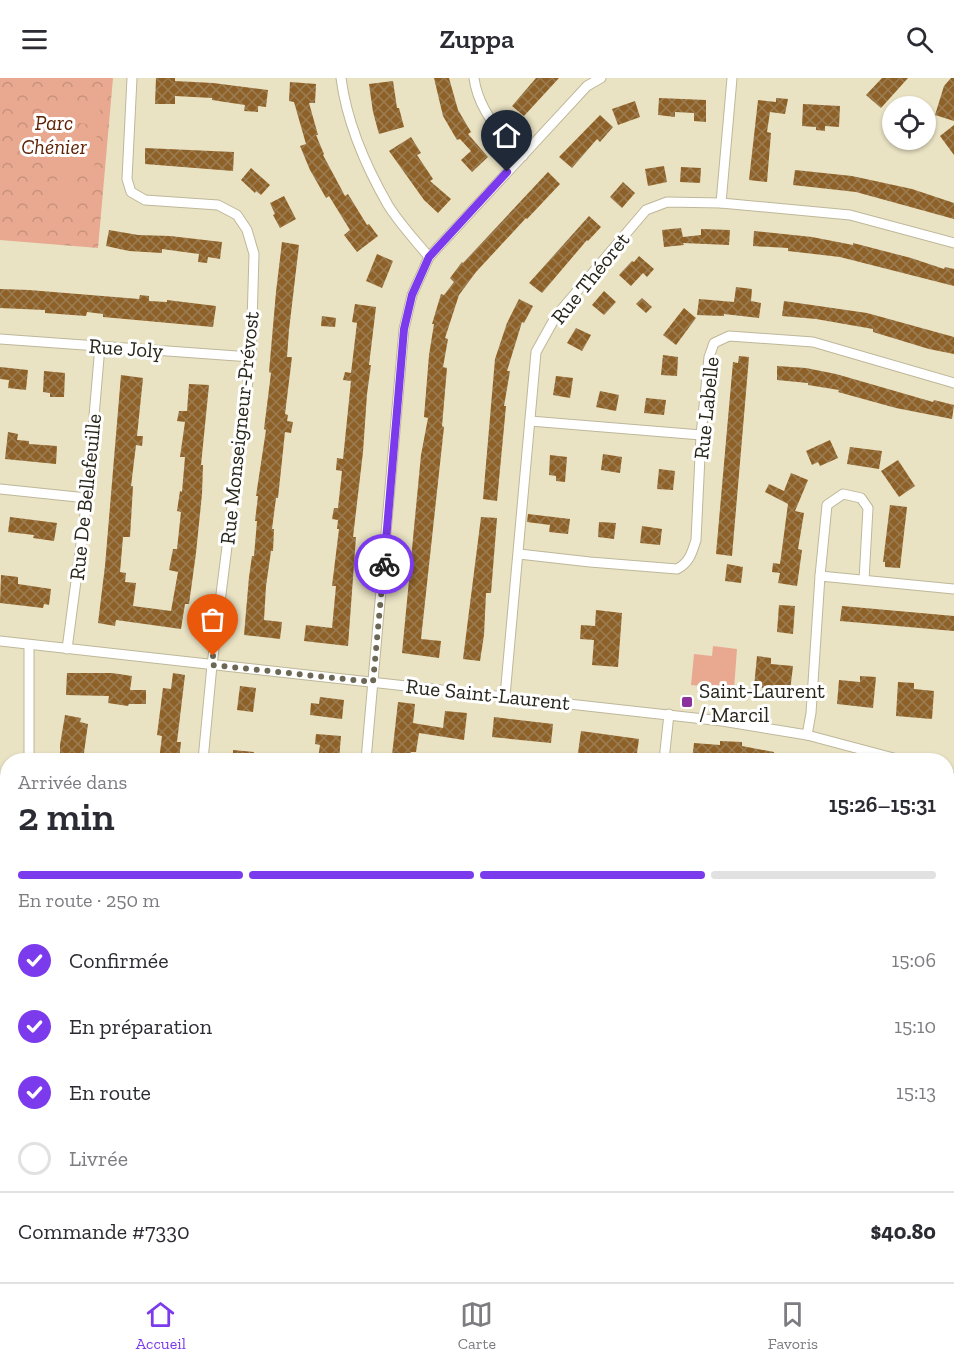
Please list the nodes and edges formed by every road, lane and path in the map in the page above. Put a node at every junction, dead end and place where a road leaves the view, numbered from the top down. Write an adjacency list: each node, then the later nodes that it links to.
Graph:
1 (132, 78): 12 (street, Rue Monseigneur-Prévost)
2 (341, 78): 9 (street)
3 (474, 78): 6 (street)
4 (602, 78): 6 (street)
5 (732, 78): 7 (street)
6 (523, 156): 9 (street)
7 (721, 203): 8 (street, Rue Théoret); 14 (street, Rue Théoret)
8 (954, 243)
9 (429, 257): 26 (street)
10 (0, 339): 11 (street, Rue Joly)
11 (100, 346): 12 (street, Rue Joly); 17 (street, Rue De Bellefeuille)
12 (251, 357): 25 (street, Rue Monseigneur-Prévost)
13 (954, 382): 15 (street, Rue Labelle)
14 (530, 421): 15 (street); 18 (street, Rue Théoret)
15 (701, 435): 18 (street, Rue Labelle)
16 (0, 489): 17 (street)
17 (87, 498): 24 (street, Rue De Bellefeuille)
18 (519, 554): 27 (street, Rue Théoret)
19 (820, 576): 20 (street); 20 (street); 29 (street)
20 (864, 580): 21 (street)
21 (954, 589)
22 (0, 641): 23 (street, Rue Saint-Laurent)
23 (29, 645): 24 (street, Rue Saint-Laurent); 30 (street)
24 (67, 649): 25 (street, Rue Saint-Laurent)
25 (212, 665): 26 (street, Rue Saint-Laurent); 31 (street, Rue Monseigneur-Prévost)
26 (373, 682): 27 (street, Rue Saint-Laurent); 32 (street)
27 (505, 696): 28 (street, Rue Saint-Laurent)
28 (669, 714): 29 (street, Rue Saint-Laurent); 33 (street)
29 (807, 735): 34 (street, Rue Saint-Laurent)
30 (29, 753)
31 (204, 753)
32 (367, 753)
33 (665, 753)
34 (875, 753)

